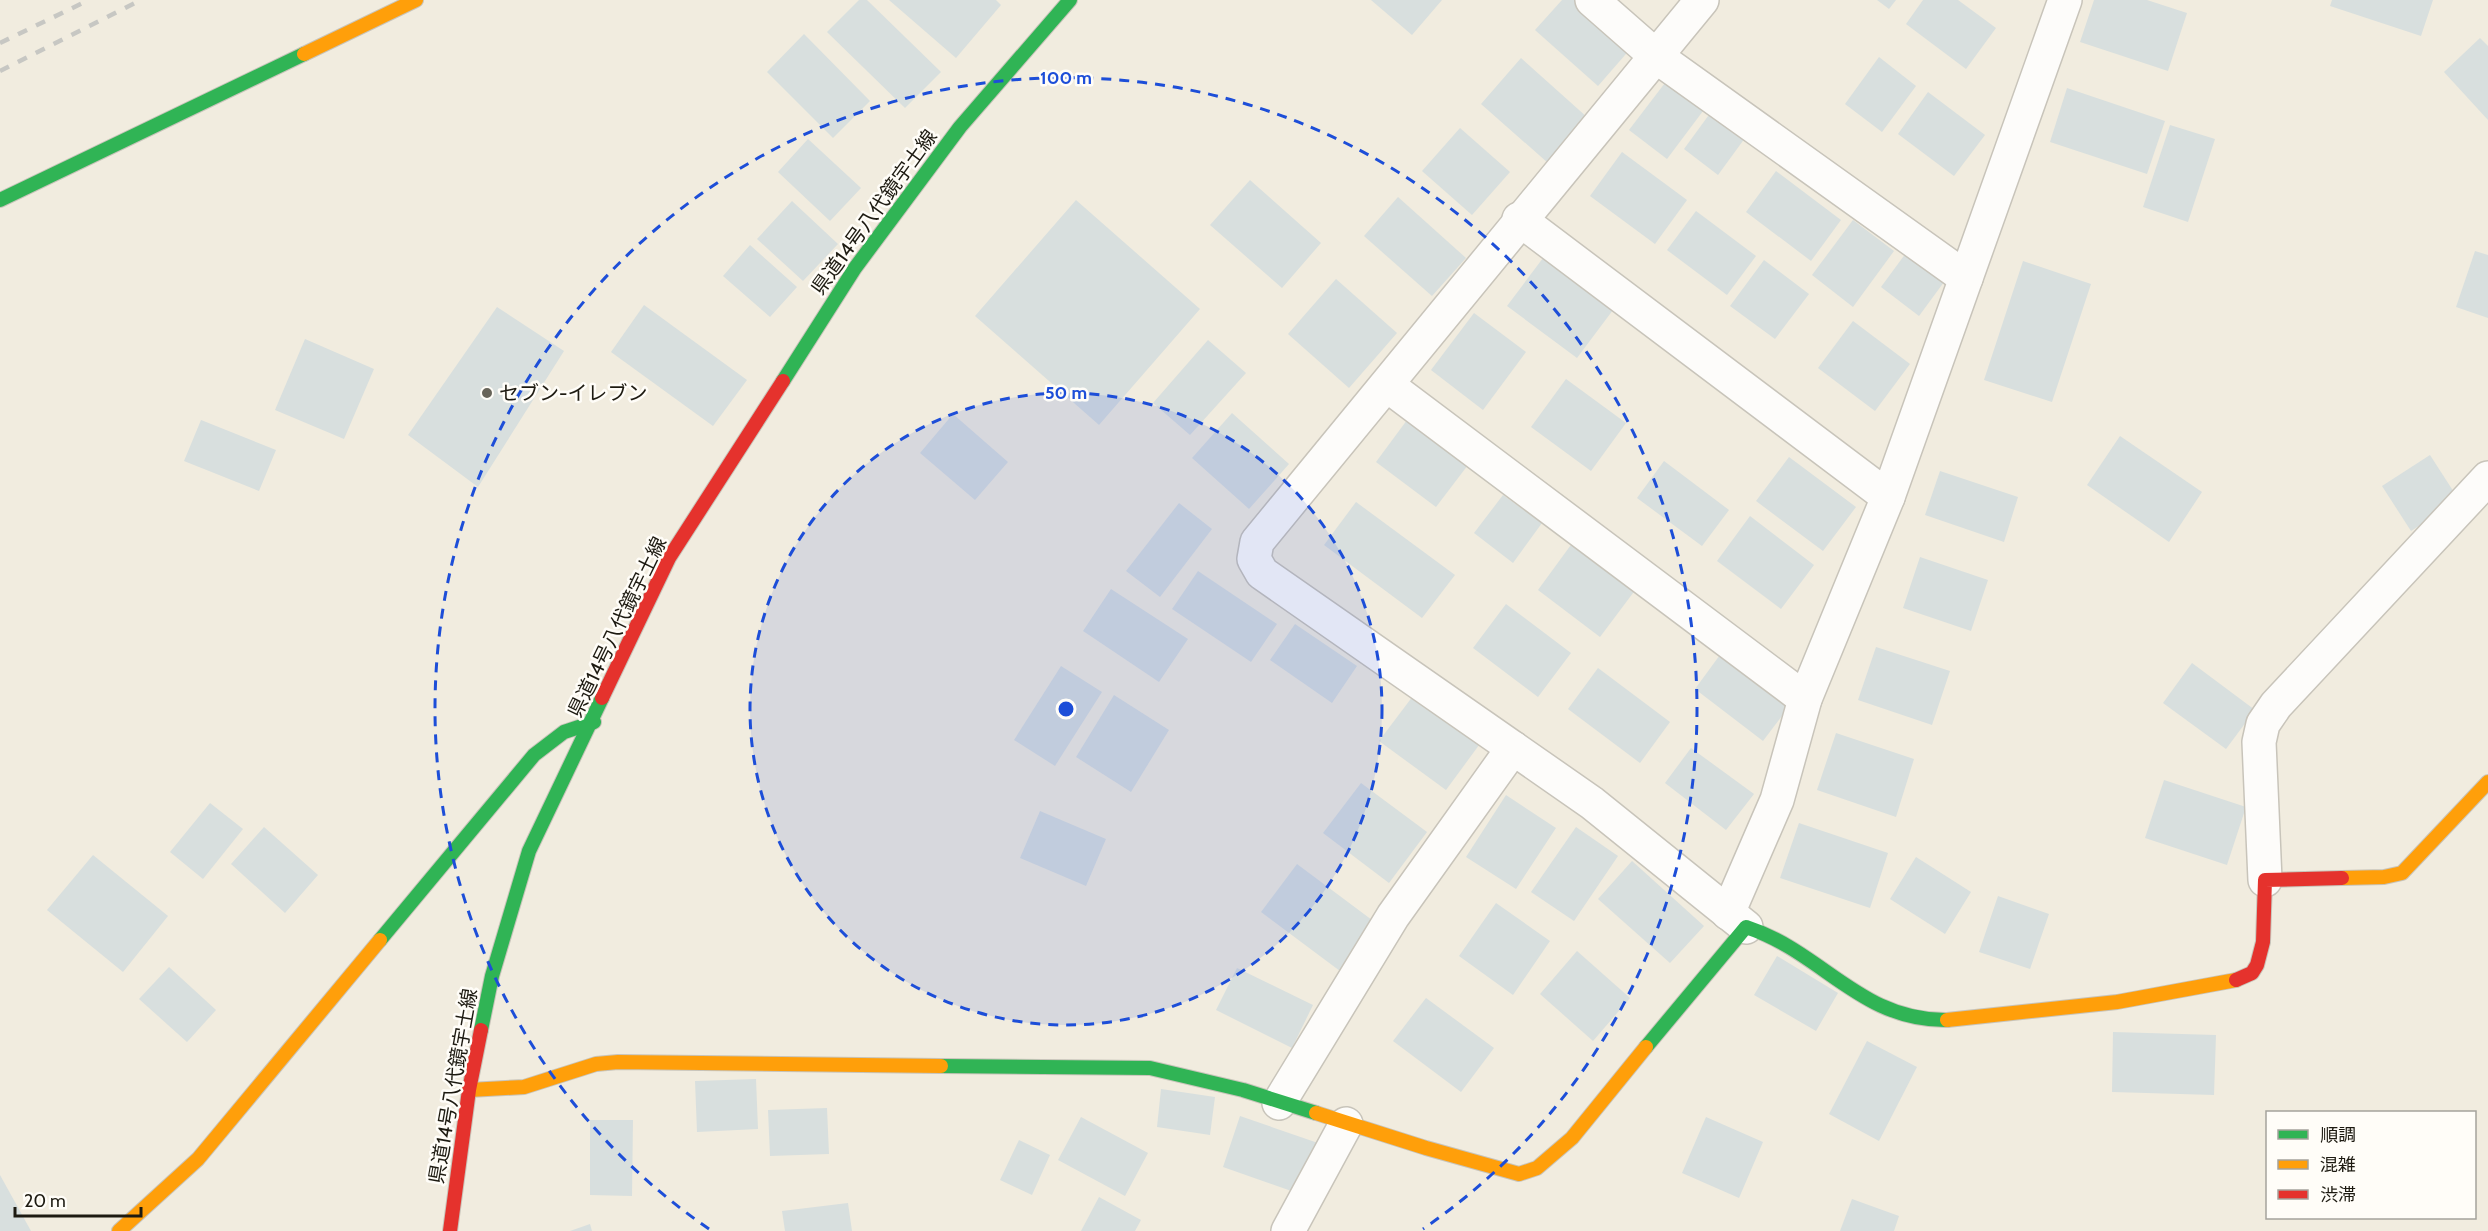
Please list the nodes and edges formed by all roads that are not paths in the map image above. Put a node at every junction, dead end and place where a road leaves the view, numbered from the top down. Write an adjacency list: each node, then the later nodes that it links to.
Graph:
1 (416, 0): 7 (street)
2 (1070, 0): 14 (street, 県道14号八代鏡宇土線)
3 (1592, 0): 6 (street)
4 (1702, 0): 6 (street)
5 (2065, 0): 9 (street)
6 (1657, 57): 8 (street); 9 (street)
7 (0, 200)
8 (1519, 219): 10 (street); 12 (street)
9 (1966, 278): 12 (street)
10 (1387, 385): 13 (street); 15 (street)
11 (2488, 478): 17 (street)
12 (1888, 497): 13 (street)
13 (1805, 699): 18 (street)
14 (594, 722): 19 (street, 県道14号八代鏡宇土線); 22 (street)
15 (1513, 748): 18 (street); 20 (street)
16 (2488, 782): 17 (street)
17 (2265, 880): 18 (street)
18 (1737, 920): 21 (street)
19 (469, 1090): 20 (street); 23 (street, 県道14号八代鏡宇土線)
20 (1279, 1103): 21 (street)
21 (1346, 1124): 24 (street)
22 (119, 1231)
23 (450, 1231)
24 (1288, 1231)

